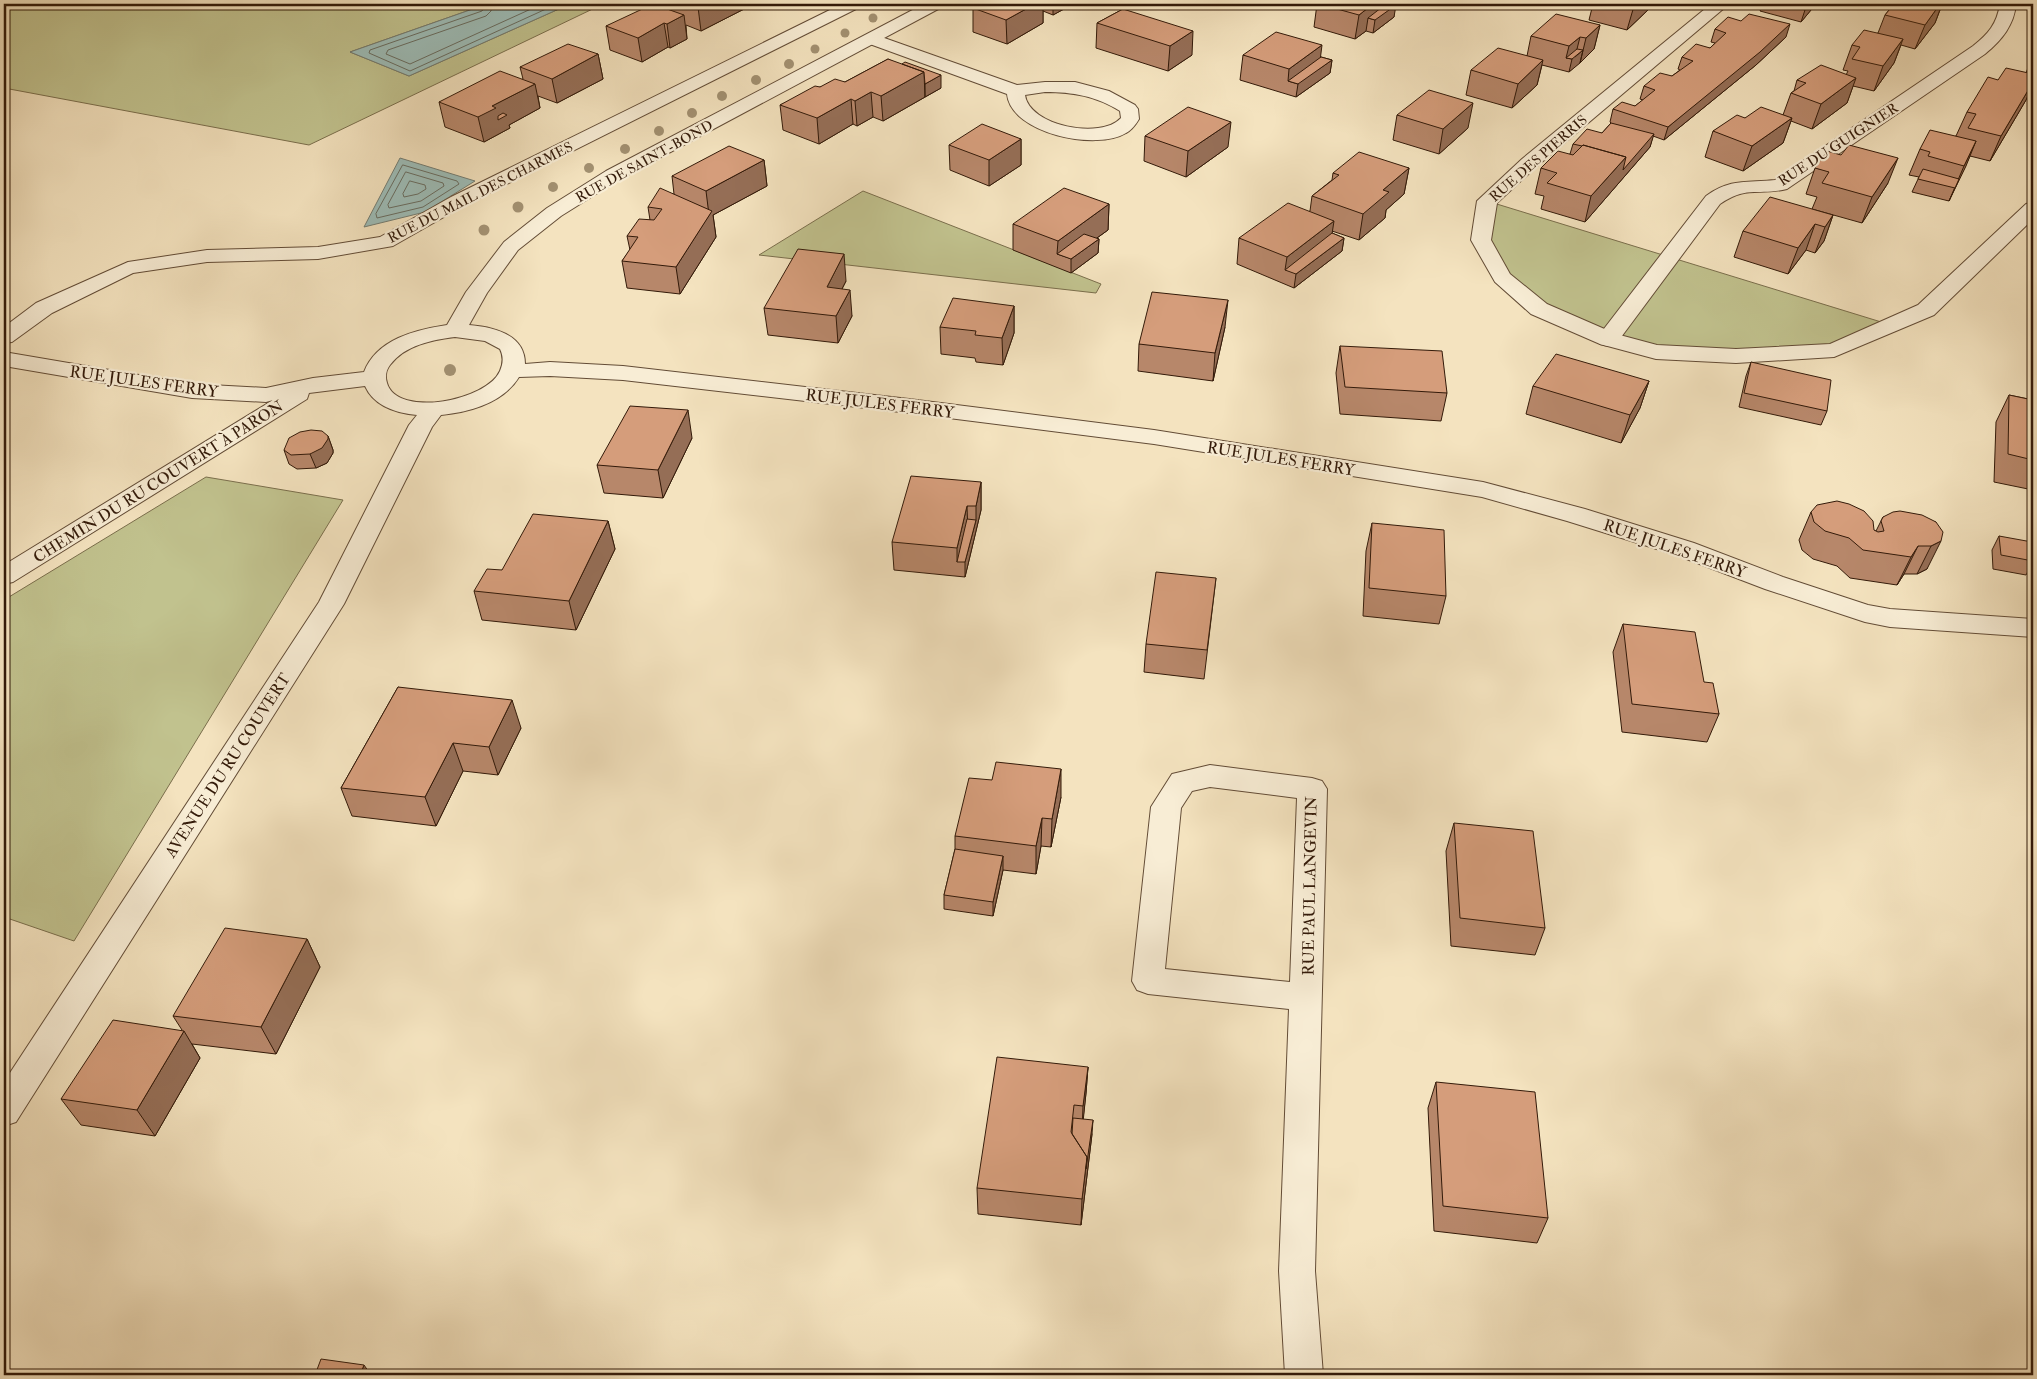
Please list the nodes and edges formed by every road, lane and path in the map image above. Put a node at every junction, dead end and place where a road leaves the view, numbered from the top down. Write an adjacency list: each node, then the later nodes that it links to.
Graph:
1 (854, 4): 9 (street, RUE DU MAIL DES CHARMES)
2 (936, 4): 5 (street, RUE DE SAINT-BOND)
3 (1721, 4): 10 (street, RUE DES PIERRIS)
4 (2008, 4): 10 (street, RUE DU GUIGNIER)
5 (873, 38): 6 (street); 8 (street, RUE DE SAINT-BOND)
6 (1016, 91): 6 (street)
7 (2033, 208): 10 (street, RUE DES PIERRIS)
8 (455, 330): 12 (street); 13 (street)
9 (4, 337)
10 (1608, 339)
11 (4, 359): 14 (street, RUE JULES FERRY)
12 (512, 371): 15 (street); 17 (street, RUE JULES FERRY)
13 (373, 378): 14 (street, RUE JULES FERRY); 15 (street)
14 (313, 385): 16 (street, CHEMIN DU RU COUVERT À PARON)
15 (434, 409): 19 (street, AVENUE DU RU COUVERT)
16 (4, 576)
17 (2033, 628)
18 (1306, 997): 18 (street, RUE PAUL LANGEVIN); 20 (street, RUE PAUL LANGEVIN)
19 (4, 1111)
20 (1304, 1375)

